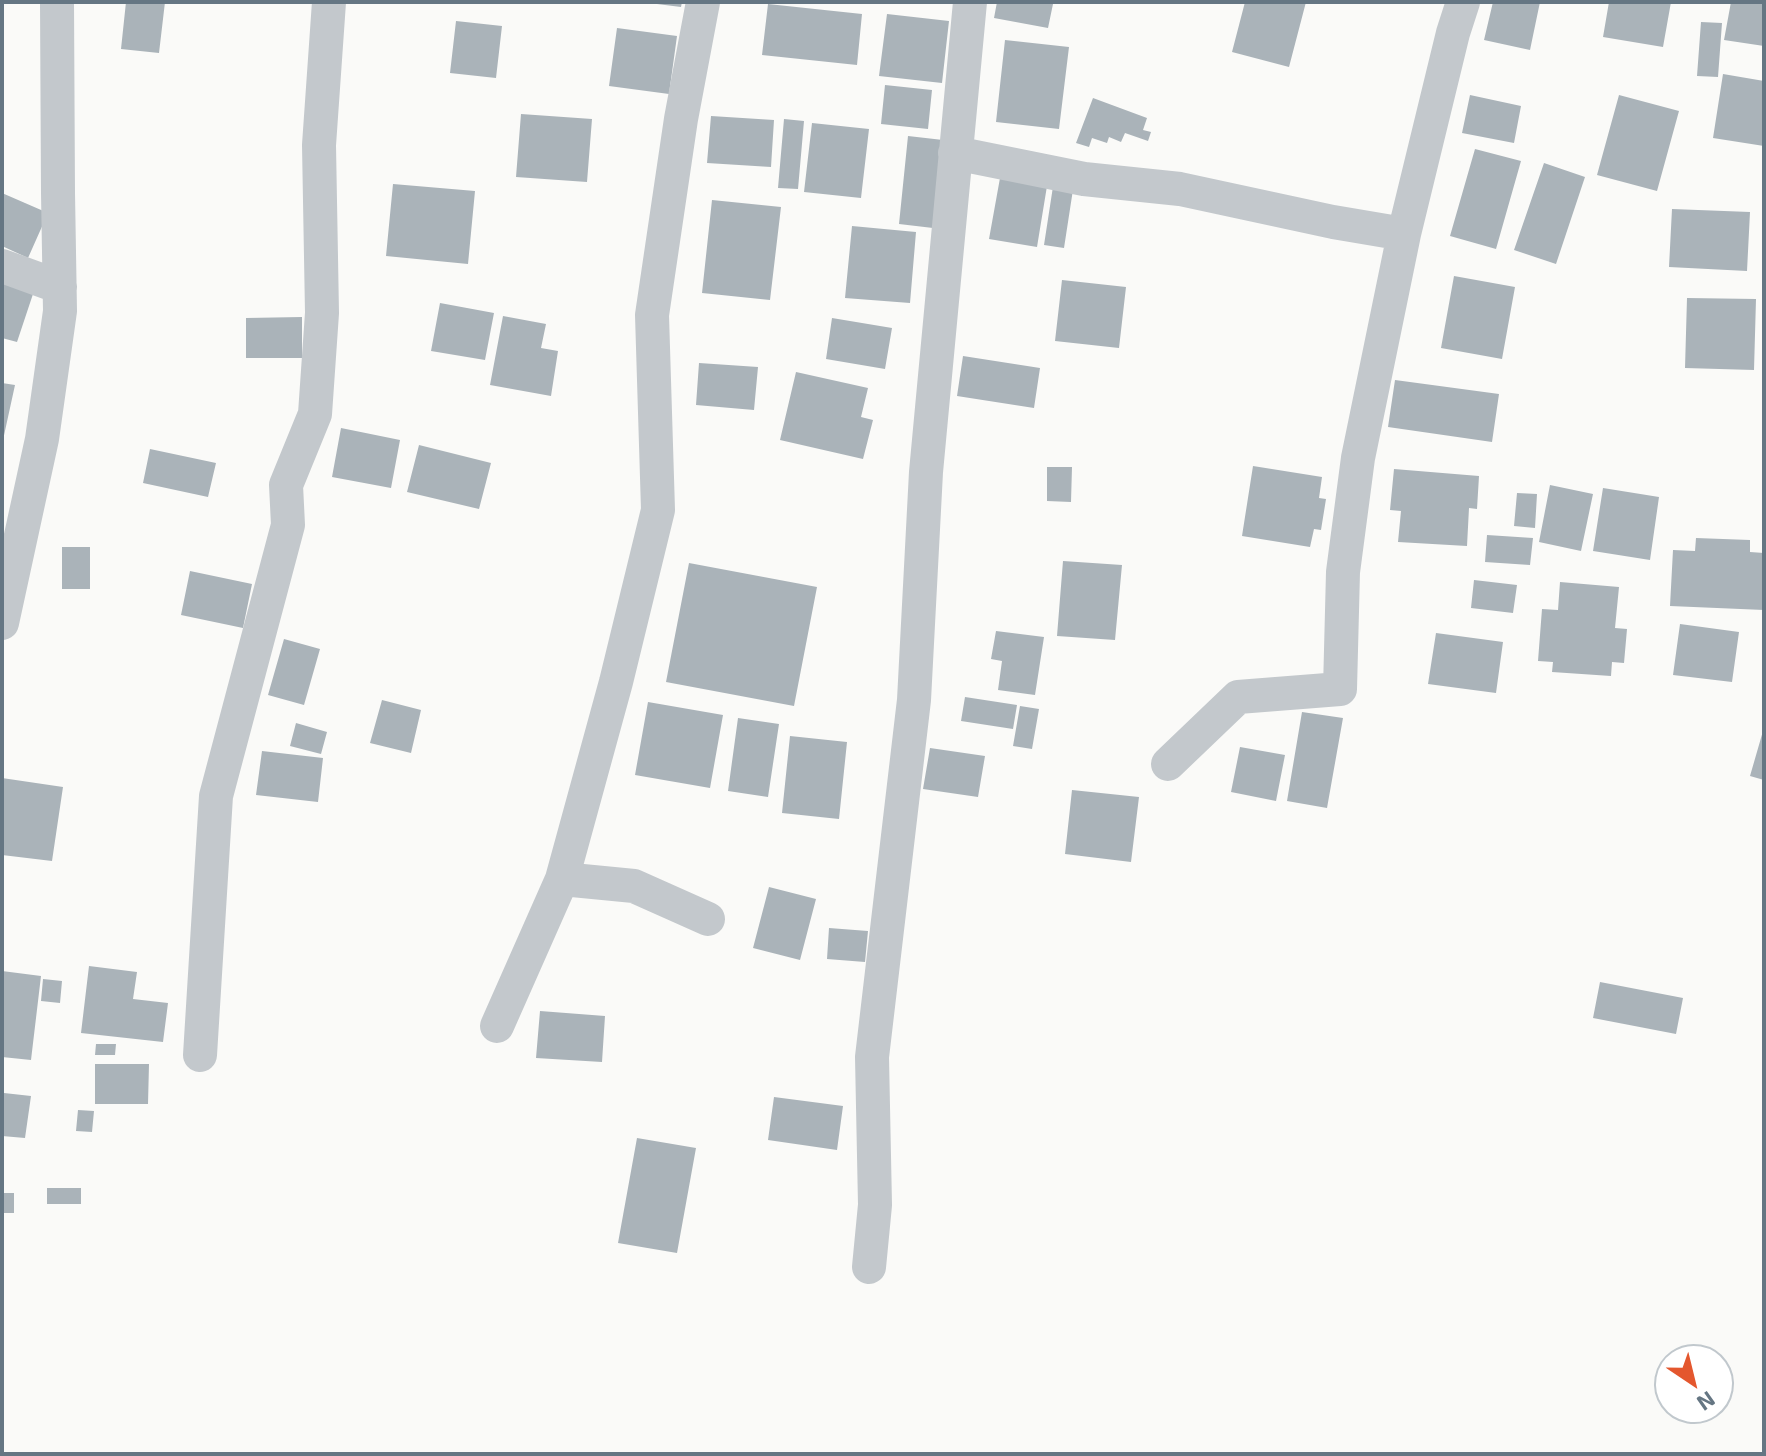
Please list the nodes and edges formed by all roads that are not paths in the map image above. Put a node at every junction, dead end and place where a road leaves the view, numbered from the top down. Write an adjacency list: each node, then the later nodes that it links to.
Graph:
1 (57, 2): 9 (street)
2 (329, 2): 15 (street)
3 (703, 2): 12 (street)
4 (970, 2): 6 (street)
5 (1463, 2): 7 (street)
6 (955, 153): 7 (street); 16 (street)
7 (1404, 234): 11 (street)
8 (2, 266): 9 (street)
9 (60, 287): 10 (street)
10 (2, 623)
11 (1168, 764)
12 (562, 879): 13 (street); 14 (street)
13 (708, 919)
14 (497, 1026)
15 (200, 1055)
16 (869, 1267)

